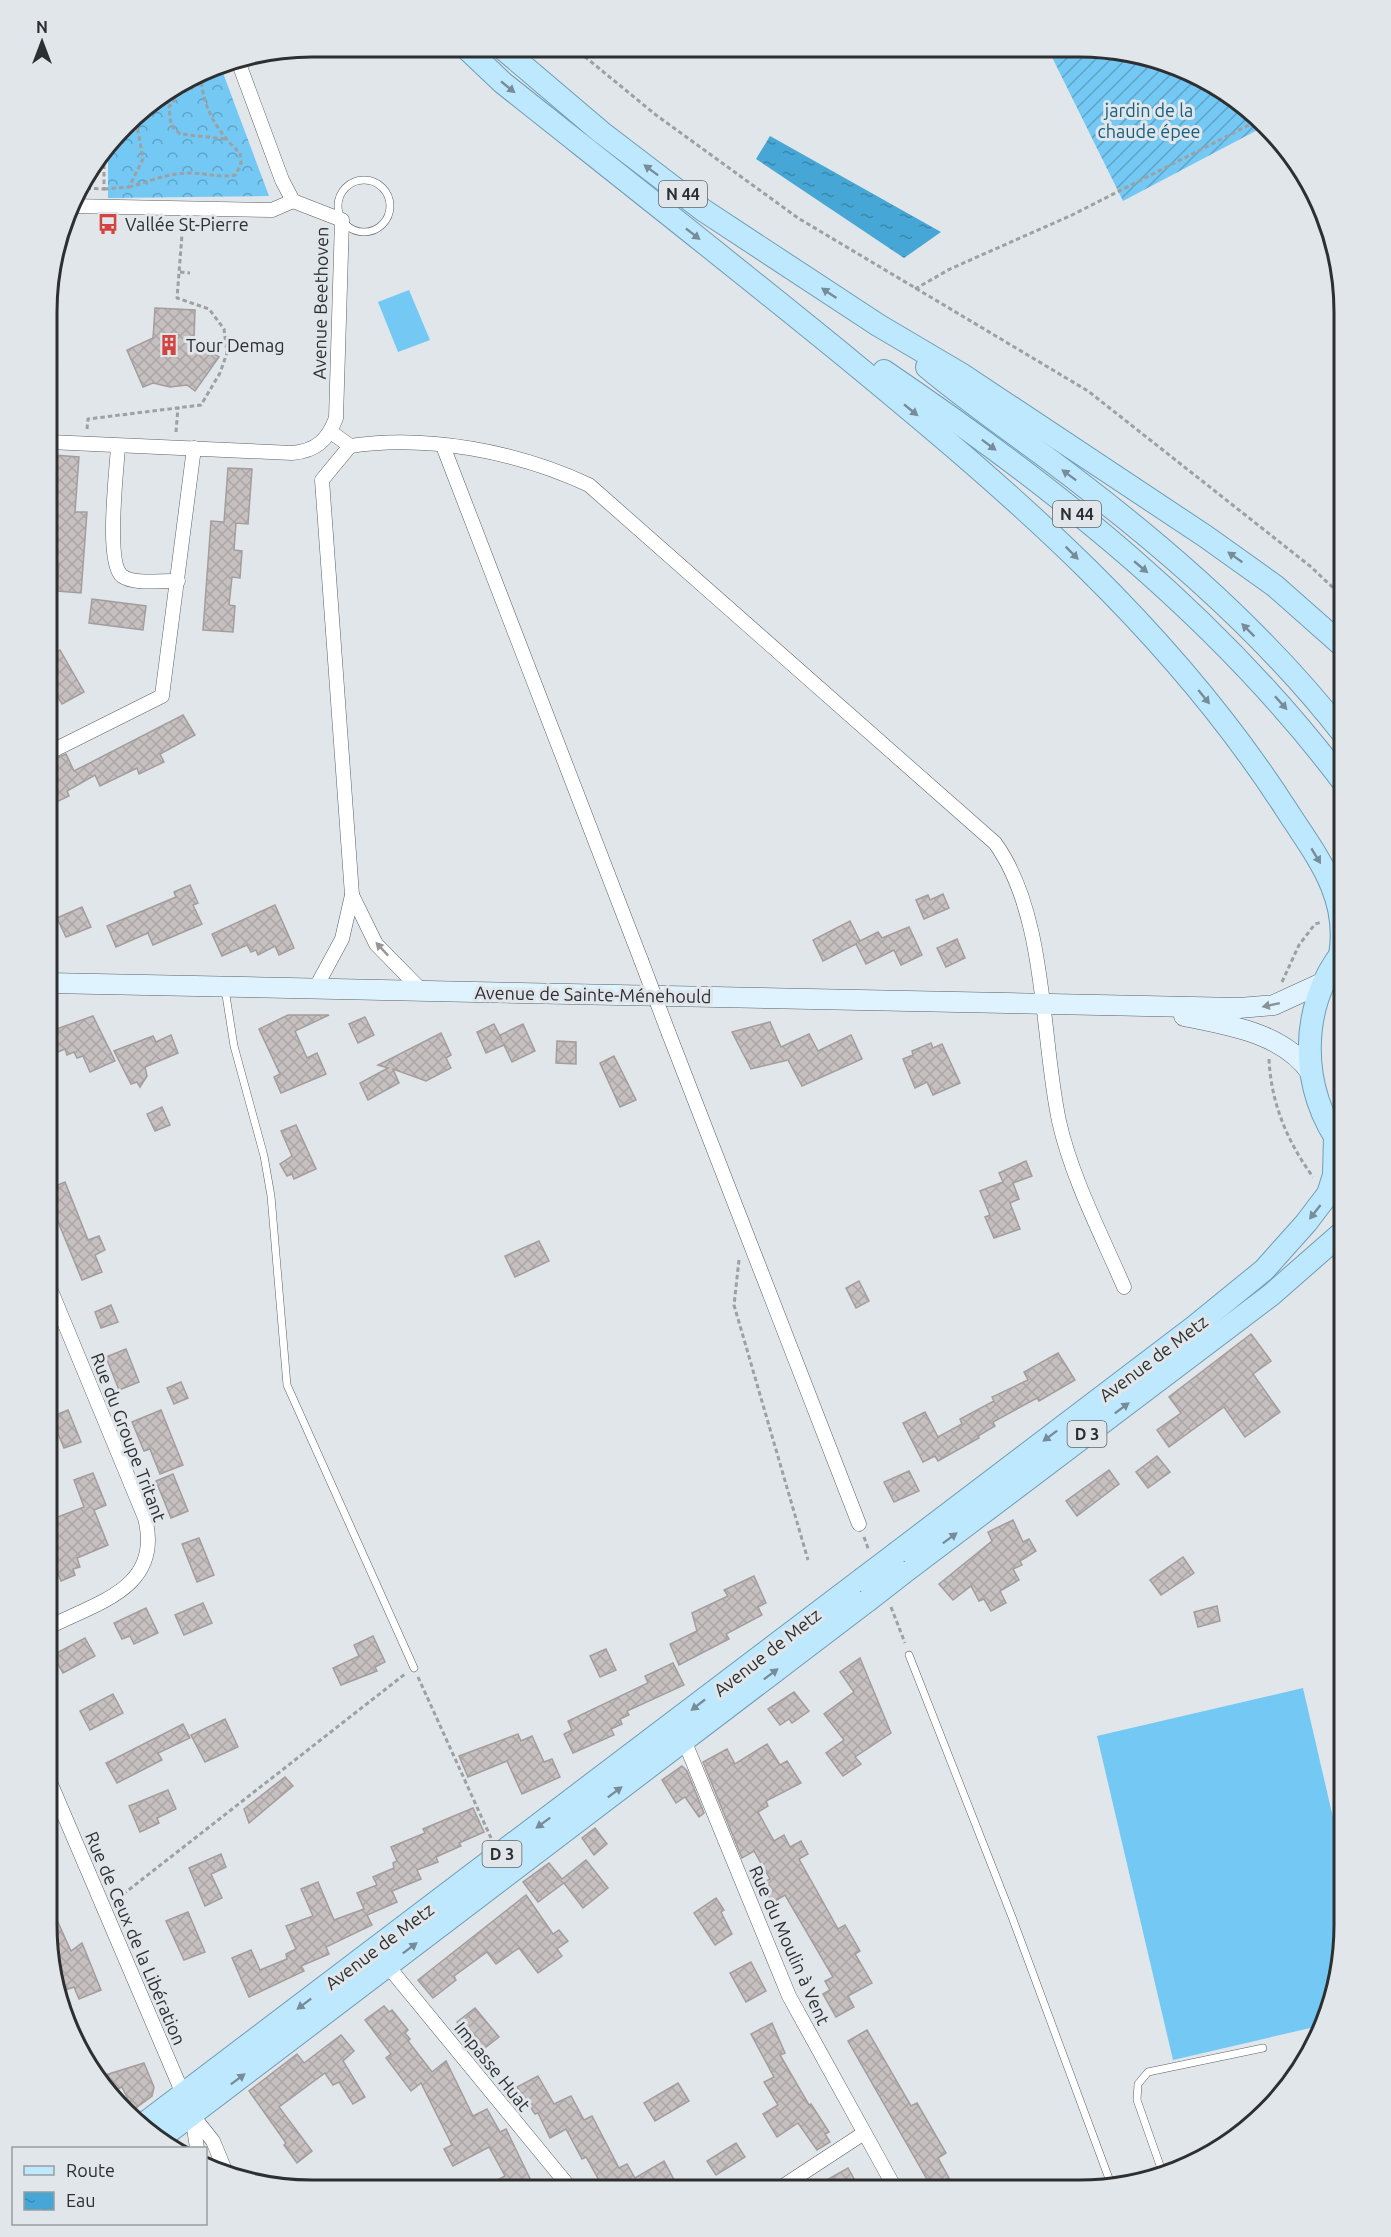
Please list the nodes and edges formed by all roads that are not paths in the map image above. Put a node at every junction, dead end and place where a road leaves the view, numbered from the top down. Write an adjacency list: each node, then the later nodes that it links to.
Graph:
1 (476, 57): 7 (main road, N 44, one-way to 7)
2 (513, 57): 8 (main road, N 44, one-way to 2)
3 (240, 68): 4 (street)
4 (294, 201): 5 (street); 6 (street, Avenue Beethoven)
5 (80, 206)
6 (342, 220): 6 (lane); 9 (street, Avenue Beethoven)
7 (768, 293): 19 (main road, N 44, one-way to 19); 20 (main road, one-way to 20)
8 (878, 326): 16 (main road, one-way to 8); 17 (main road, N 44, one-way to 8)
9 (331, 432): 12 (street); 14 (street)
10 (57, 442): 11 (street)
11 (118, 446): 14 (street); 15 (street)
12 (350, 446): 13 (street); 21 (street)
13 (443, 446): 28 (street); 36 (street, bridge)
14 (194, 448): 15 (street)
15 (178, 581): 18 (street)
16 (1334, 638)
17 (1334, 724)
18 (57, 748)
19 (1334, 770)
20 (1334, 888)
21 (352, 895): 26 (street); 27 (street, one-way to 21)
22 (1334, 966): 23 (main road)
23 (1324, 982): 29 (main road, Avenue de Sainte-Ménehould, one-way to 29); 30 (main road)
24 (57, 983): 25 (main road, Avenue de Sainte-Ménehould)
25 (224, 987): 26 (main road, Avenue de Sainte-Ménehould); 40 (lane)
26 (315, 989): 27 (main road, Avenue de Sainte-Ménehould)
27 (422, 991): 28 (main road, Avenue de Sainte-Ménehould)
28 (1042, 1003): 29 (main road, Avenue de Sainte-Ménehould); 34 (street)
29 (1137, 1007): 30 (main road, Avenue de Sainte-Ménehould)
30 (1311, 1073): 31 (main road)
31 (1334, 1133)
32 (1334, 1175): 37 (main road, Avenue de Metz / D 3, one-way to 37)
33 (1334, 1240): 37 (main road, Avenue de Metz / D 3, one-way to 33)
34 (1124, 1287)
35 (57, 1305): 38 (street, Rue du Groupe Tritant)
36 (860, 1524)
37 (900, 1563): 41 (main road, Avenue de Metz / D 3, one-way to 37, bridge); 45 (main road, Avenue de Metz / D 3, one-way to 45, bridge)
38 (57, 1623)
39 (909, 1655): 52 (lane)
40 (414, 1668)
41 (684, 1740): 43 (main road, Avenue de Metz / D 3, one-way to 41); 48 (street, Rue du Moulin à Vent)
42 (57, 1799): 45 (street, Rue de Ceux de la Libération)
43 (387, 1965): 45 (main road, Avenue de Metz / D 3, one-way to 43); 53 (street, Impasse Huat)
44 (1263, 2048): 51 (lane)
45 (187, 2105): 46 (main road, Avenue de Metz / D 3); 47 (main road, Avenue de Metz / D 3); 49 (street); 50 (street)
46 (150, 2122)
47 (164, 2132)
48 (864, 2133): 54 (street); 55 (street, Rue du Moulin à Vent)
49 (197, 2147)
50 (222, 2163)
51 (1160, 2166)
52 (1109, 2178)
53 (564, 2180)
54 (792, 2180)
55 (890, 2180)

